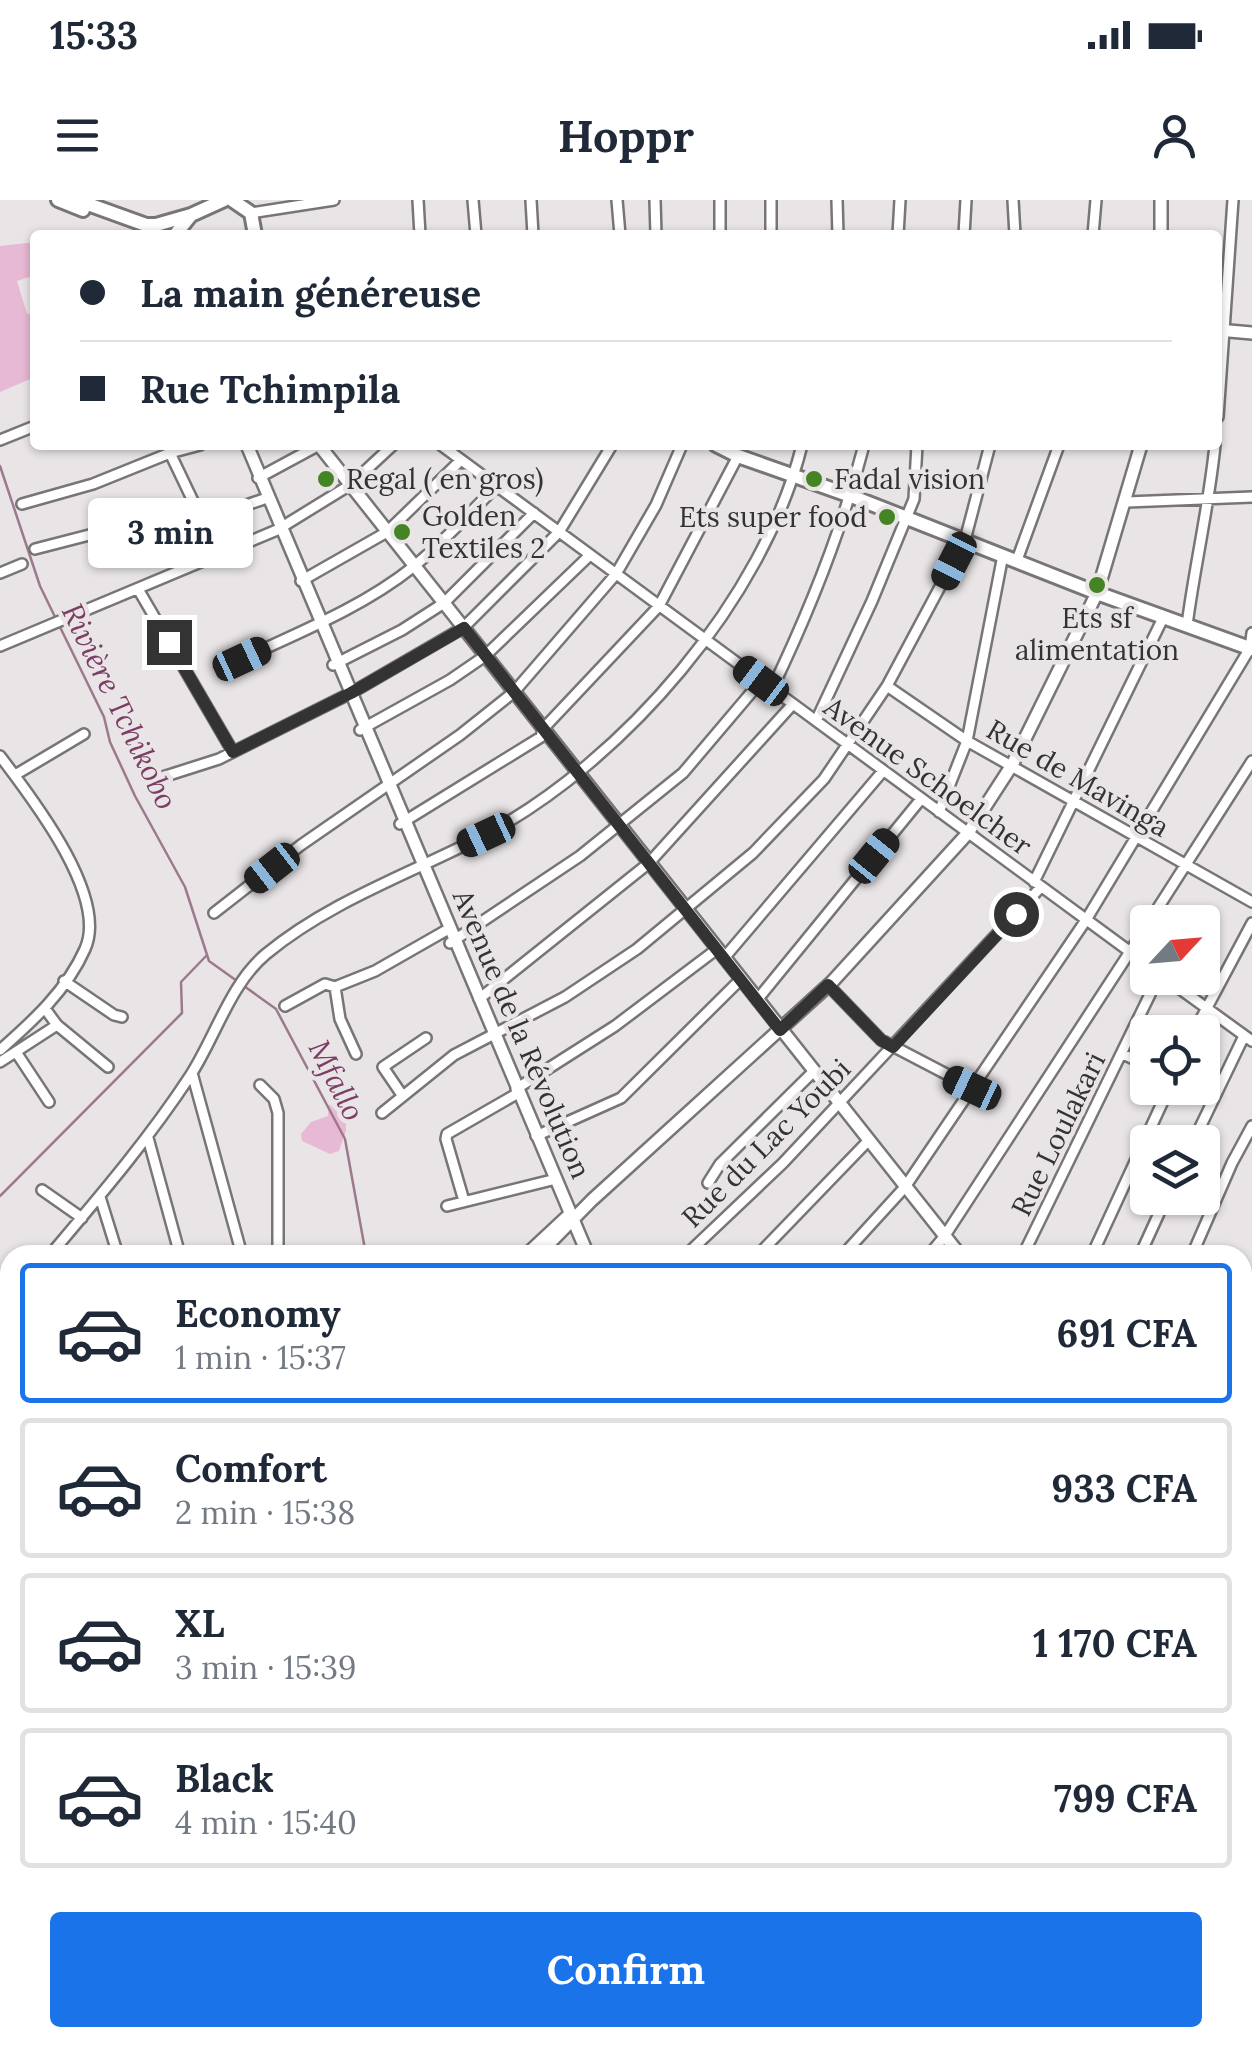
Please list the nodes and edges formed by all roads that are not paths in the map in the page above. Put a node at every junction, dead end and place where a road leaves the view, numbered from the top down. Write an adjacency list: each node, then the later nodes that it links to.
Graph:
1 (58, 200): 22 (main road)
2 (77, 200): 22 (main road)
3 (232, 200): 20 (main road)
4 (334, 200): 20 (street)
5 (418, 200): 24 (street)
6 (473, 200): 25 (street)
7 (531, 200): 26 (street)
8 (617, 200): 27 (street)
9 (656, 200): 28 (street)
10 (720, 200): 29 (street)
11 (772, 200): 30 (street)
12 (836, 200): 31 (street)
13 (900, 200): 32 (street)
14 (966, 200): 33 (street)
15 (1013, 200): 34 (street)
16 (1096, 200): 35 (street)
17 (1161, 200): 36 (street)
18 (1233, 200): 37 (street)
19 (220, 201): 21 (main road)
20 (247, 207)
21 (191, 216): 22 (main road); 23 (main road)
22 (140, 230)
23 (179, 230)
24 (420, 230)
25 (476, 230)
26 (533, 230)
27 (620, 230)
28 (656, 230)
29 (720, 230)
30 (772, 230)
31 (838, 230)
32 (898, 230)
33 (964, 230)
34 (1015, 230)
35 (1094, 230)
36 (1161, 230)
37 (1222, 310)
38 (1222, 330): 39 (street)
39 (1252, 334)
40 (30, 428): 41 (street)
41 (0, 440)
42 (181, 450): 58 (street)
43 (246, 450): 62 (street, Avenue de la Révolution)
44 (310, 450): 62 (street)
45 (323, 450): 63 (street)
46 (388, 450): 63 (street)
47 (447, 450): 60 (street, Avenue Schoelcher)
48 (609, 450): 76 (street)
49 (680, 450): 84 (street)
50 (727, 450): 59 (main road)
51 (801, 450): 61 (street)
52 (863, 450): 65 (street)
53 (917, 450): 73 (street)
54 (989, 450): 77 (street)
55 (1058, 450): 80 (street)
56 (1141, 450): 69 (street)
57 (1215, 450): 66 (street)
58 (170, 453): 70 (street); 71 (street)
59 (738, 456): 61 (main road); 89 (street)
60 (461, 460): 64 (street, Avenue Schoelcher); 75 (street)
61 (794, 476): 65 (main road); 94 (street)
62 (258, 478): 68 (street, Avenue de la Révolution); 74 (street, Avenue de la Révolution)
63 (350, 485): 74 (street); 75 (street)
64 (496, 486): 72 (street, Avenue Schoelcher); 82 (street)
65 (851, 496): 73 (main road); 102 (street)
66 (1210, 497): 67 (street); 69 (street); 92 (street)
67 (1252, 497)
68 (264, 499): 71 (street); 74 (street, Avenue de la Révolution)
69 (1127, 502): 87 (street)
70 (22, 504)
71 (194, 508): 78 (street)
72 (534, 514): 76 (street, Avenue Schoelcher); 88 (street)
73 (906, 518): 77 (main road); 106 (street)
74 (280, 529): 85 (street, Avenue de la Révolution); 86 (street)
75 (388, 532): 82 (street); 85 (street)
76 (560, 532): 79 (street, Avenue Schoelcher); 93 (street)
77 (965, 540): 80 (main road); 101 (street)
78 (36, 549)
79 (590, 555): 84 (street, Avenue Schoelcher); 97 (street)
80 (1010, 558): 87 (main road); 110 (street)
81 (22, 564): 83 (street)
82 (414, 566): 88 (street); 91 (street)
83 (0, 572)
84 (616, 574): 89 (street, Avenue Schoelcher); 103 (street)
85 (301, 580): 91 (street, Avenue de la Révolution)
86 (138, 589): 96 (street); 112 (street)
87 (1097, 593): 90 (main road); 115 (street)
88 (444, 603): 93 (street); 99 (street)
89 (659, 606): 94 (street, Avenue Schoelcher); 108 (street)
90 (1163, 618): 92 (main road); 122 (street, Rue du Lac Youbi)
91 (319, 624): 98 (street); 99 (street, Avenue de la Révolution)
92 (1186, 625): 95 (main road)
93 (464, 628): 97 (street); 104 (street)
94 (707, 641): 100 (street, Avenue Schoelcher); 117 (street)
95 (1251, 643): 127 (street)
96 (0, 646)
97 (485, 656): 103 (street); 107 (street)
98 (242, 659)
99 (336, 664): 104 (street, Avenue de la Révolution)
100 (761, 681): 102 (street, Avenue Schoelcher); 125 (street)
101 (887, 686): 110 (street, Rue de Mavinga); 111 (street)
102 (772, 689): 105 (street, Avenue Schoelcher)
103 (514, 692): 108 (street); 120 (street)
104 (348, 693): 107 (street, Avenue de la Révolution); 112 (street)
105 (793, 704): 106 (street, Avenue Schoelcher); 128 (street)
106 (816, 721): 111 (street, Avenue Schoelcher)
107 (363, 728): 120 (street, Avenue de la Révolution)
108 (543, 728): 117 (street); 124 (street)
109 (84, 734): 118 (street)
110 (967, 741): 115 (street, Rue de Mavinga); 123 (street)
111 (849, 746): 116 (street, Avenue Schoelcher); 134 (street)
112 (233, 752): 119 (street)
113 (0, 756): 118 (street)
114 (1252, 761): 130 (street)
115 (1012, 765): 122 (street, Rue de Mavinga); 126 (street)
116 (883, 770): 121 (street, Avenue Schoelcher); 140 (street)
117 (579, 774): 125 (street); 129 (street)
118 (14, 775): 142 (street)
119 (150, 781)
120 (387, 785): 124 (street, Avenue de la Révolution); 135 (street)
121 (921, 799): 123 (street, Avenue Schoelcher); 148 (street)
122 (1074, 803): 127 (street, Rue de Mavinga); 131 (street, Rue du Lac Youbi)
123 (939, 812): 126 (street, Avenue Schoelcher)
124 (403, 823): 129 (street, Avenue de la Révolution)
125 (620, 826): 128 (street); 138 (street)
126 (968, 833): 131 (street, Avenue Schoelcher); 143 (street)
127 (1138, 838): 130 (street, Rue de Mavinga); 136 (street)
128 (649, 863): 134 (street); 147 (street)
129 (420, 865): 138 (street, Avenue de la Révolution); 168 (street)
130 (1185, 866): 132 (street, Rue de Mavinga); 133 (street)
131 (1038, 884): 136 (street, Avenue Schoelcher); 159 (street, Rue du Lac Youbi)
132 (1252, 902)
133 (1160, 905)
134 (687, 911): 140 (street); 156 (street)
135 (214, 913)
136 (1086, 920): 139 (street, Avenue Schoelcher); 170 (street)
137 (1252, 923): 150 (street)
138 (450, 938): 144 (street); 147 (street, Avenue de la Révolution)
139 (1130, 952): 194 (street)
140 (721, 954): 141 (street); 171 (street)
141 (741, 979): 148 (street); 179 (street)
142 (64, 981): 151 (street); 153 (street)
143 (828, 985): 155 (street); 159 (street)
144 (335, 988): 149 (street); 162 (street)
145 (1152, 995): 163 (street, Rue Loulakari)
146 (1186, 995): 150 (street)
147 (478, 1000): 156 (street, Avenue de la Révolution)
148 (758, 1000): 155 (street)
149 (285, 1006)
150 (1206, 1008): 152 (street); 158 (street)
151 (46, 1010): 154 (street); 160 (street)
152 (1202, 1015)
153 (122, 1016)
154 (57, 1025): 161 (street); 166 (street)
155 (780, 1030): 167 (street); 192 (street)
156 (493, 1036): 171 (street, Avenue de la Révolution); 172 (street)
157 (426, 1038): 172 (street)
158 (1248, 1038): 177 (street)
159 (893, 1047): 170 (street); 174 (street, Rue du Lac Youbi)
160 (0, 1050)
161 (16, 1052): 165 (street); 173 (street)
162 (356, 1054)
163 (1123, 1054): 164 (street); 209 (street, Rue Loulakari)
164 (1130, 1057)
165 (0, 1062)
166 (108, 1066)
167 (814, 1072): 174 (street); 183 (street)
168 (192, 1073): 180 (street); 198 (street)
169 (260, 1085): 199 (street)
170 (972, 1088): 184 (street)
171 (516, 1091): 179 (street, Avenue de la Révolution); 188 (street)
172 (402, 1095): 176 (street)
173 (49, 1102)
174 (839, 1103): 181 (street); 204 (street, Rue du Lac Youbi)
175 (1161, 1105): 210 (street)
176 (382, 1114)
177 (1202, 1125)
178 (1252, 1126): 212 (street)
179 (535, 1136): 182 (street, Avenue de la Révolution)
180 (148, 1138): 186 (street); 197 (street)
181 (868, 1141): 184 (street); 205 (street)
182 (553, 1180): 187 (street, Avenue de la Révolution); 188 (street); 192 (street, Avenue de la Révolution)
183 (708, 1182)
184 (905, 1187): 194 (street); 206 (street)
185 (42, 1190): 191 (street)
186 (100, 1197): 191 (street); 196 (street)
187 (558, 1199): 192 (street, Avenue de la Révolution); 193 (street)
188 (464, 1202): 189 (street)
189 (447, 1206)
190 (1158, 1215): 211 (street)
191 (82, 1218): 195 (street)
192 (572, 1218): 193 (street); 203 (street, Avenue de la Révolution)
193 (554, 1234): 200 (street); 201 (street); 202 (street)
194 (944, 1237): 207 (street); 208 (street)
195 (59, 1245)
196 (115, 1245)
197 (177, 1245)
198 (239, 1245)
199 (278, 1245)
200 (539, 1245)
201 (546, 1245)
202 (574, 1245)
203 (580, 1245)
204 (697, 1245)
205 (768, 1245)
206 (852, 1245)
207 (937, 1245)
208 (951, 1245)
209 (1028, 1245)
210 (1097, 1245)
211 (1145, 1245)
212 (1196, 1245)

